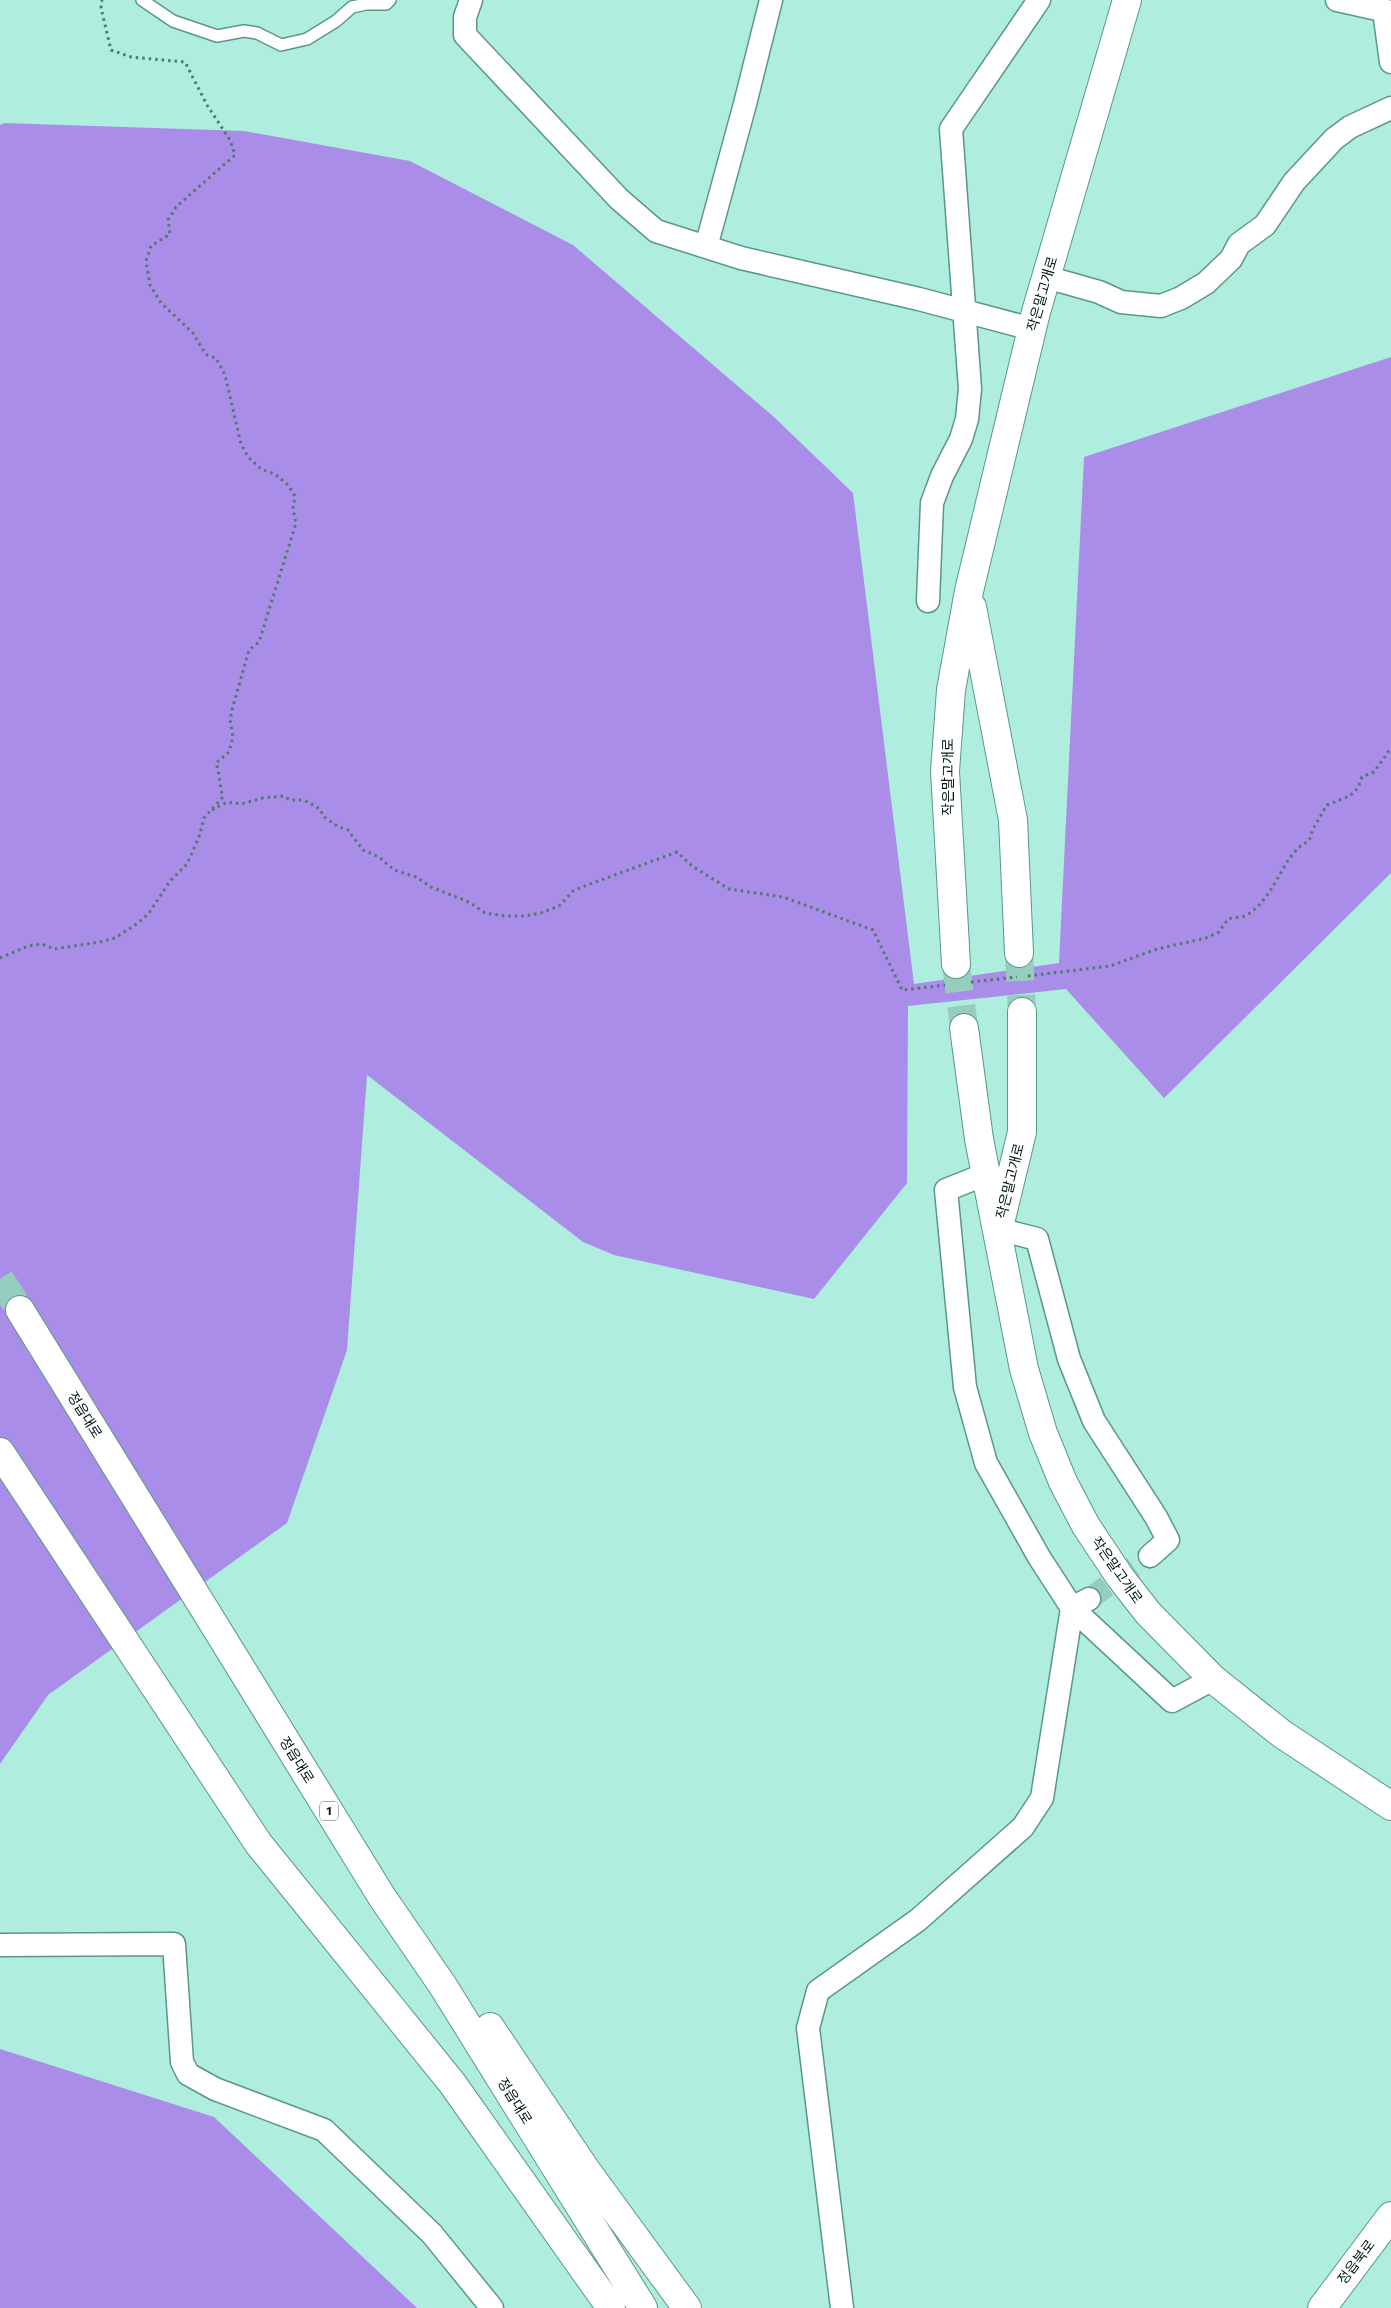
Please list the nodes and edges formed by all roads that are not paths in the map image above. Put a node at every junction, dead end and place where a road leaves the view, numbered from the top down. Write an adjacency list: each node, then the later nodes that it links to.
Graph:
1 (142, 0): 2 (lane)
2 (390, 0)
3 (471, 0): 11 (street)
4 (771, 0): 11 (street)
5 (1038, 0): 13 (street)
6 (1127, 0): 12 (main road, 작은말고개로)
7 (1337, 0): 8 (street)
8 (1387, 12): 9 (street)
9 (1391, 62)
10 (1391, 108): 12 (street)
11 (706, 247): 13 (street)
12 (1046, 276): 14 (main road, 작은말고개로)
13 (963, 311): 14 (street); 16 (street)
14 (1032, 330): 15 (main road, 작은말고개로)
15 (968, 591): 17 (main road, 작은말고개로); 18 (main road, 작은말고개로)
16 (928, 602)
17 (1019, 954)
18 (957, 977)
19 (1022, 1012): 22 (main road, 작은말고개로)
20 (964, 1028): 21 (main road, 작은말고개로)
21 (986, 1174): 22 (main road, 작은말고개로); 26 (street)
22 (998, 1229): 25 (street); 27 (main road, 작은말고개로)
23 (20, 1310): 29 (main road, 정읍대로 / 1)
24 (0, 1452): 31 (main road)
25 (1150, 1556)
26 (1080, 1604): 27 (street); 38 (street)
27 (1214, 1679): 28 (main road, 작은말고개로)
28 (1391, 1806)
29 (382, 1897): 36 (main road, 정읍대로 / 1); 37 (main road)
30 (0, 1945): 33 (street)
31 (452, 2083): 34 (main road); 35 (main road)
32 (1391, 2216): 39 (main road, 정읍북로)
33 (492, 2308)
34 (590, 2308)
35 (611, 2308)
36 (643, 2308)
37 (687, 2308)
38 (842, 2308)
39 (1322, 2308)

